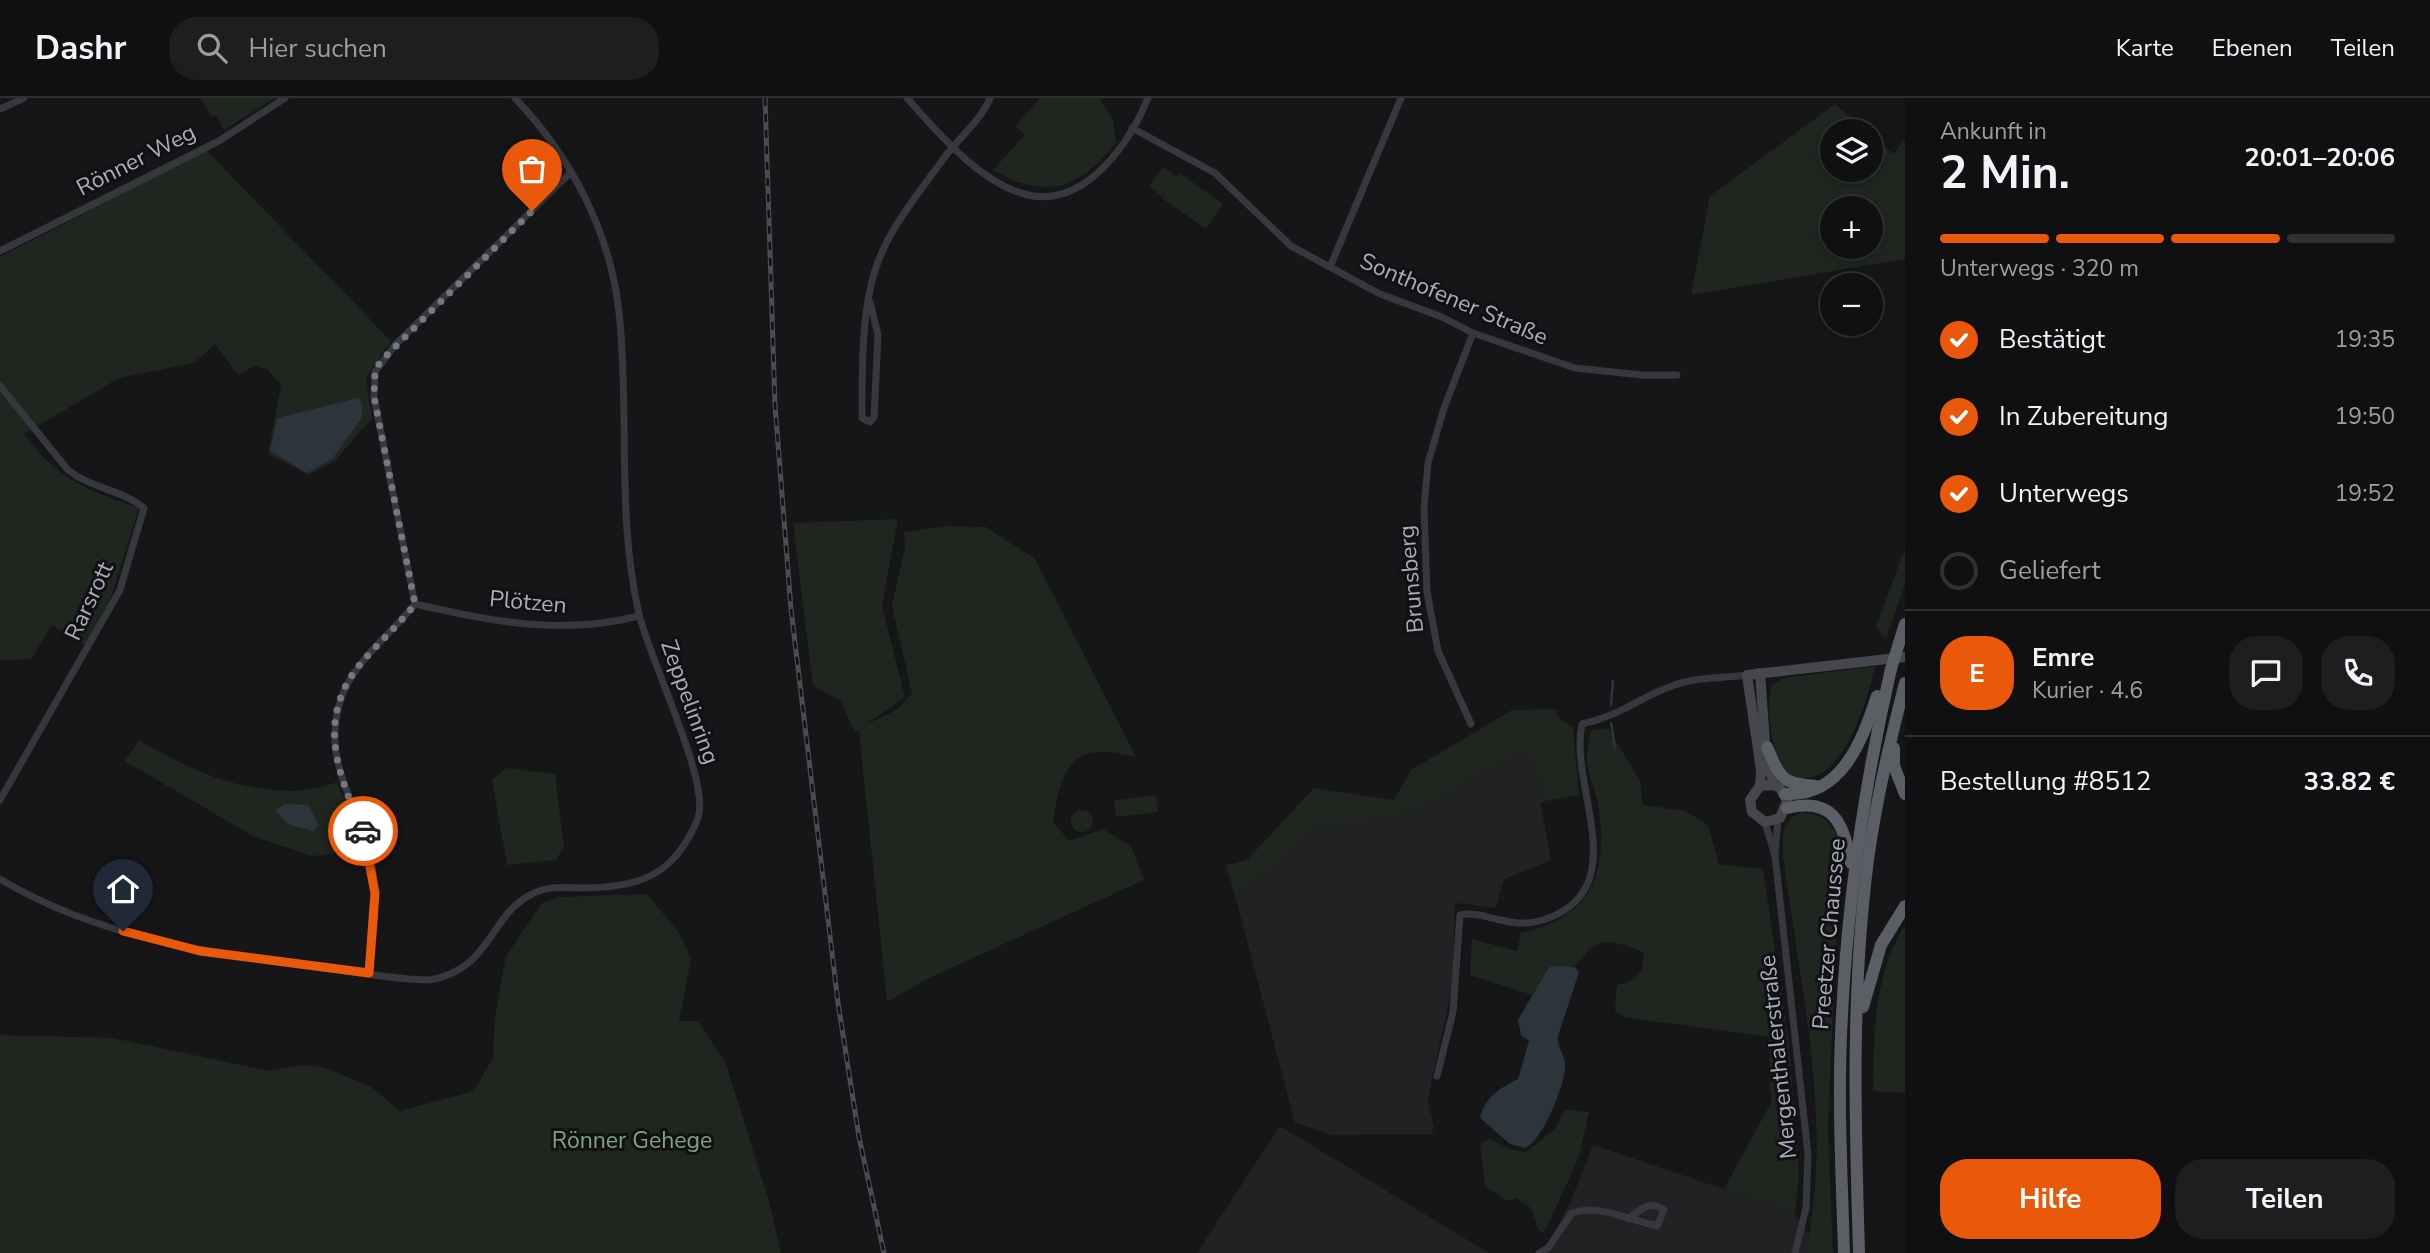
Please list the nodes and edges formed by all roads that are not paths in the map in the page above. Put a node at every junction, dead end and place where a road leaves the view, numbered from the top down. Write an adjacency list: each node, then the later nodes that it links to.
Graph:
1 (24, 98): 8 (street)
2 (285, 98): 12 (street, Rönner Weg)
3 (515, 98): 11 (street, Zeppelinring)
4 (906, 98): 10 (street)
5 (990, 98): 10 (street)
6 (1148, 98): 9 (street)
7 (1401, 98): 13 (street)
8 (0, 109)
9 (1132, 128): 10 (street); 13 (street, Sonthofener Straße)
10 (951, 147): 14 (street)
11 (571, 172): 18 (street); 19 (street, Zeppelinring)
12 (0, 251)
13 (1330, 267): 15 (street, Sonthofener Straße)
14 (870, 302): 14 (street)
15 (1473, 332): 16 (street, Sonthofener Straße); 27 (street, Brunsberg)
16 (1677, 375)
17 (0, 386): 33 (street, Rarsrott)
18 (415, 604): 19 (street, Plötzen); 41 (street)
19 (639, 616): 41 (street, Zeppelinring)
20 (1905, 624): 22 (highway, Preetzer Chaussee, bridge)
21 (1905, 657): 23 (main road)
22 (1891, 669): 31 (highway); 38 (highway, Preetzer Chaussee)
23 (1760, 673): 24 (main road); 28 (main road)
24 (1747, 675): 30 (main road); 43 (street)
25 (1905, 683): 26 (highway, Preetzer Chaussee)
26 (1900, 703): 32 (highway); 42 (highway, Preetzer Chaussee)
27 (1471, 724)
28 (1767, 747): 29 (main road); 31 (highway)
29 (1774, 785): 30 (main road); 34 (main road)
30 (1760, 786): 36 (main road)
31 (1820, 786): 34 (highway)
32 (1905, 794)
33 (0, 800)
34 (1786, 801): 35 (main road); 38 (highway)
35 (1778, 819): 36 (main road); 37 (street, Mergenthalerstraße)
36 (1765, 822): 37 (street, Mergenthalerstraße)
37 (1775, 856): 46 (street, Mergenthalerstraße)
38 (1853, 875): 47 (highway, Preetzer Chaussee)
39 (0, 879): 41 (street, Zeppelinring)
40 (1905, 906): 42 (highway)
41 (369, 973)
42 (1856, 1031): 48 (highway, Preetzer Chaussee)
43 (1437, 1076)
44 (1628, 1219): 44 (street); 45 (street)
45 (1539, 1253)
46 (1795, 1253)
47 (1844, 1253)
48 (1859, 1253)

